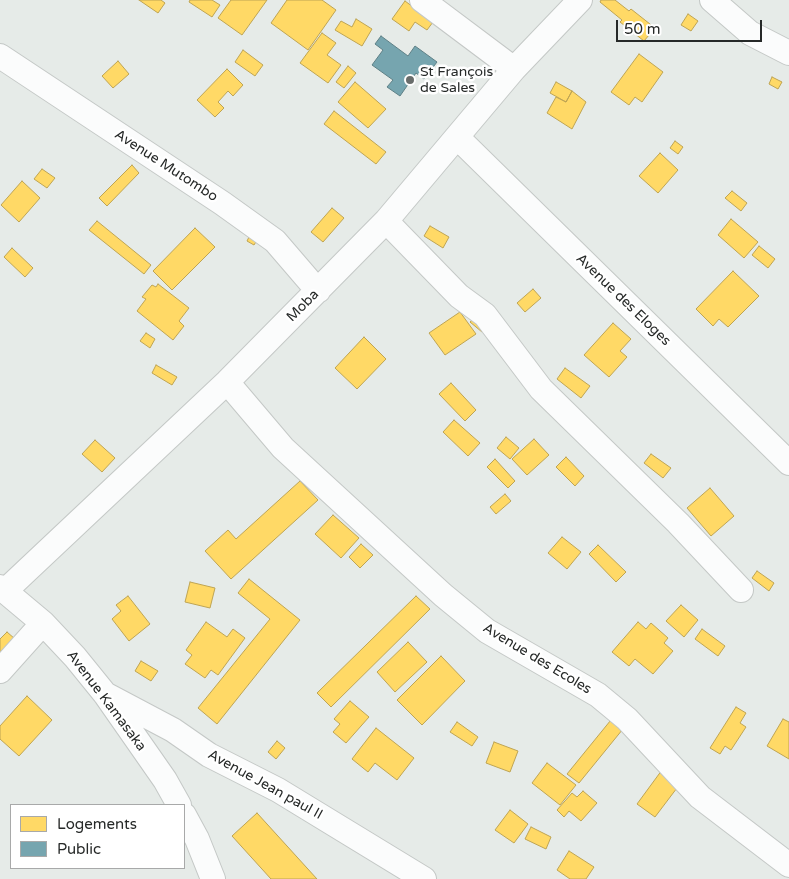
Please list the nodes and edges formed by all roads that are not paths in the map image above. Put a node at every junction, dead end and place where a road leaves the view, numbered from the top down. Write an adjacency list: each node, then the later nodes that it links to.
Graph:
1 (422, 0): 6 (street)
2 (580, 0): 6 (street, Moba)
3 (712, 0): 4 (street)
4 (789, 53)
5 (0, 56): 9 (street, Avenue Mutombo)
6 (514, 69): 7 (street, Moba)
7 (457, 137): 8 (street, Moba); 11 (street, Avenue des Eloges)
8 (386, 221): 9 (street, Moba); 13 (street)
9 (318, 291): 10 (street, Moba)
10 (227, 382): 12 (street, Moba); 19 (street, Avenue des Ecoles)
11 (789, 463)
12 (2, 589): 14 (street, Avenue Kamasaka)
13 (741, 590)
14 (43, 623): 15 (street); 16 (street, Avenue Kamasaka)
15 (0, 671)
16 (105, 694): 17 (street, Avenue Kamasaka); 21 (street, Avenue Jean paul II)
17 (178, 804)
18 (185, 817): 20 (street)
19 (789, 865)
20 (213, 879)
21 (424, 879)

